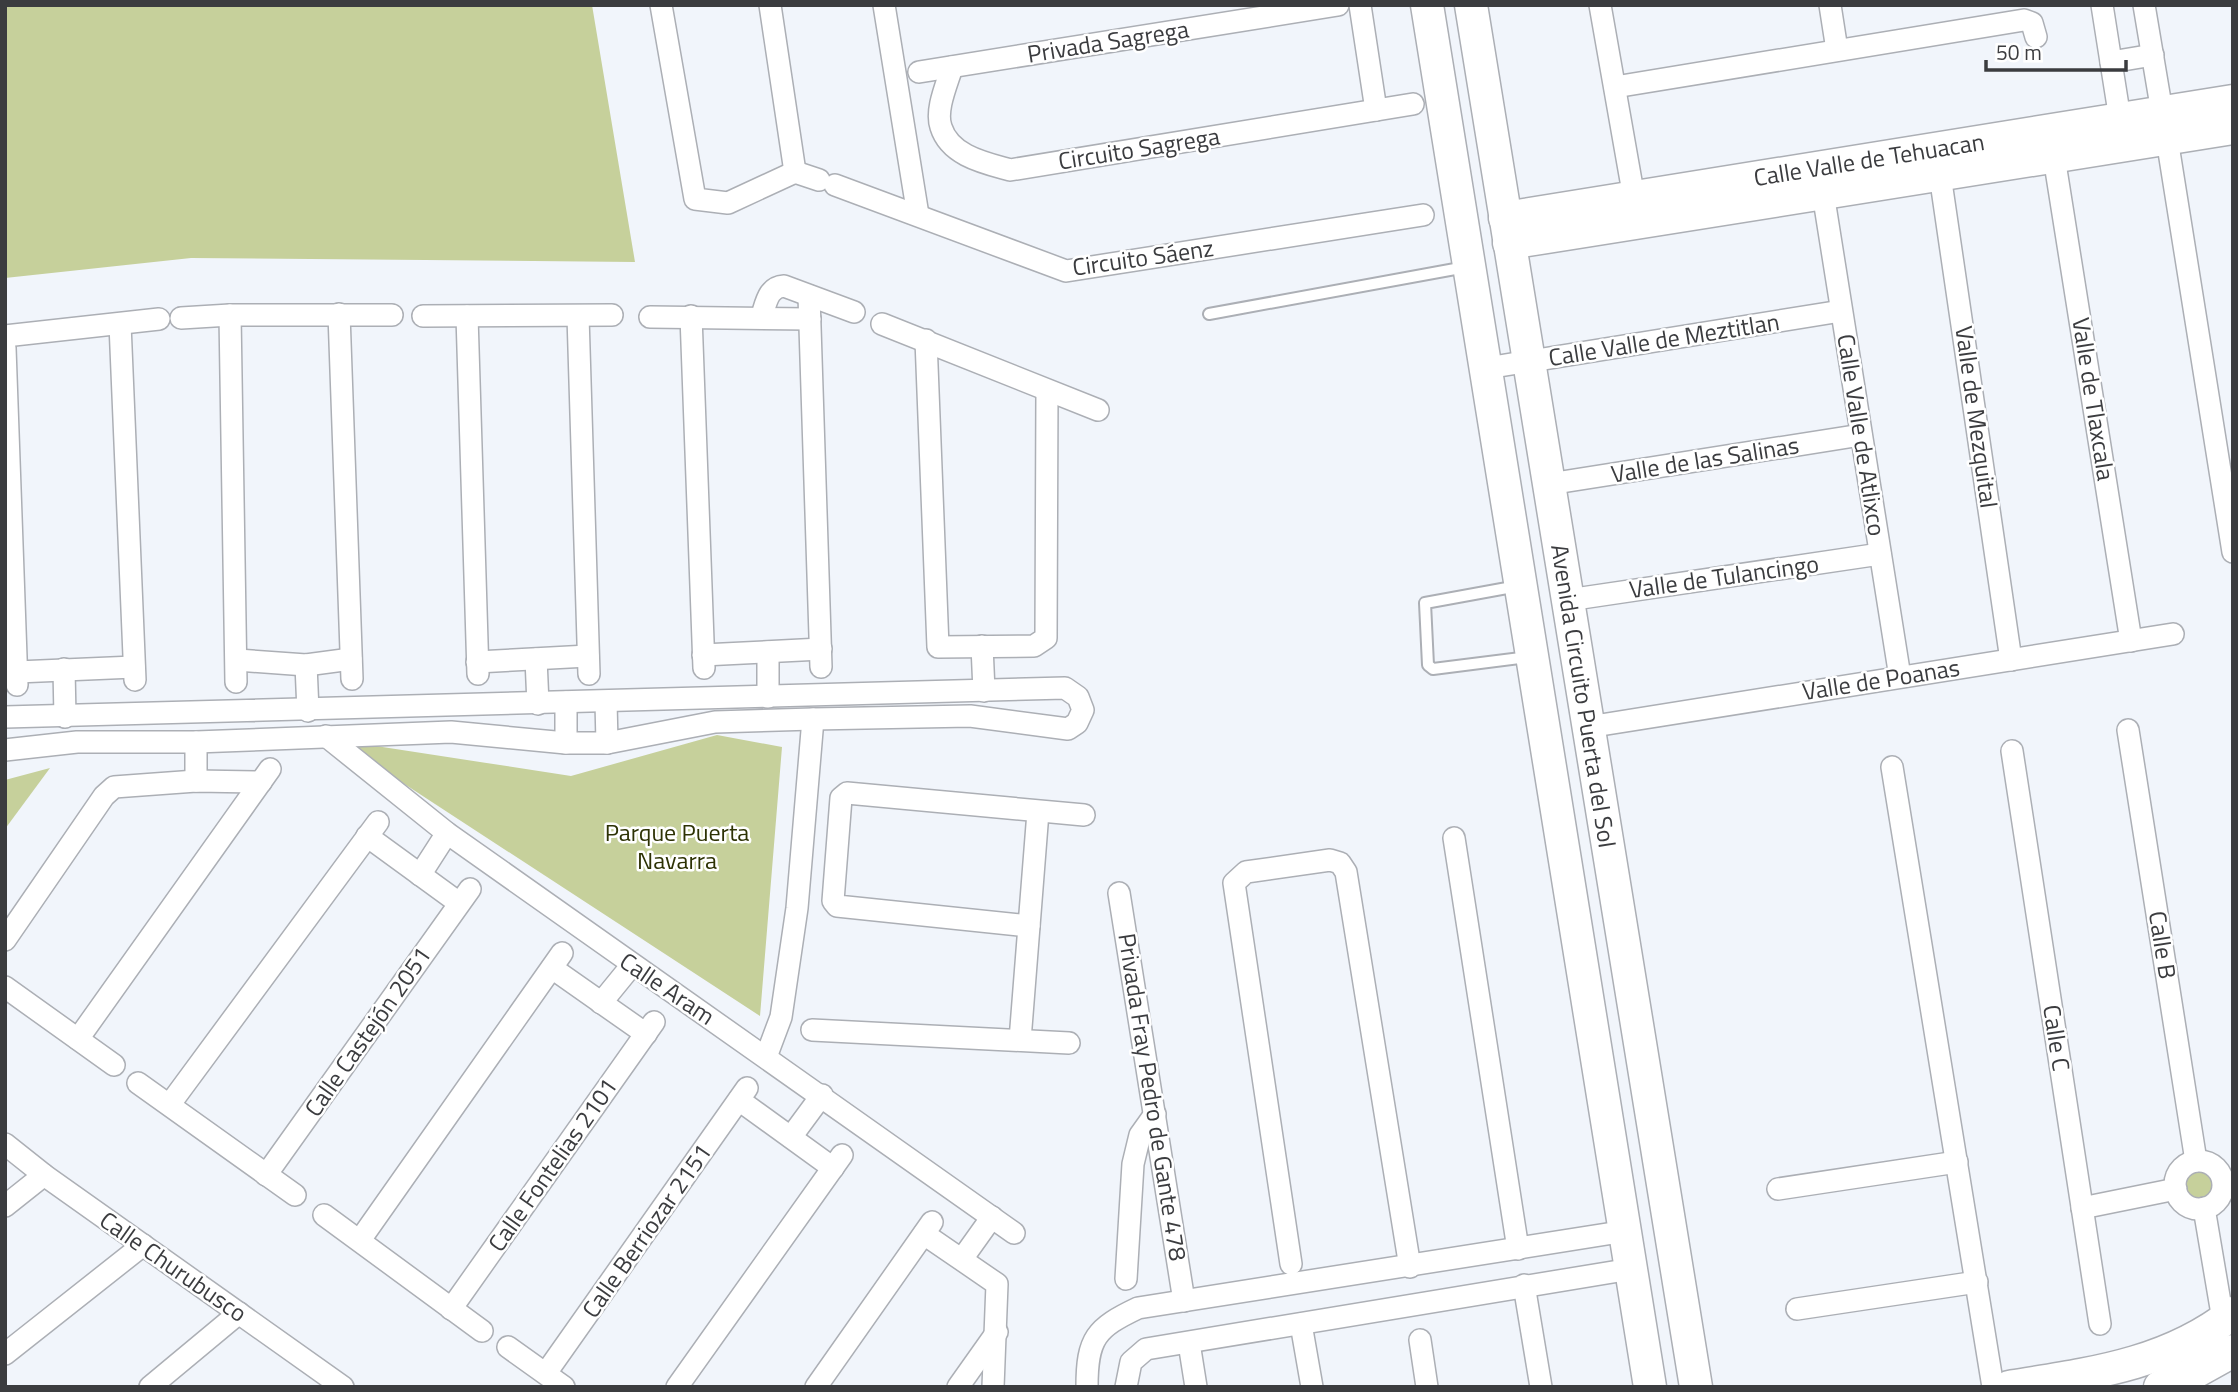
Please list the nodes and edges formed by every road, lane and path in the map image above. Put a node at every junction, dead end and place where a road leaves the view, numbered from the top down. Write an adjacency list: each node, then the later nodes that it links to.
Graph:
1 (661, 5): 30 (street)
2 (770, 5): 30 (street)
3 (884, 5): 27 (street)
4 (1338, 5): 17 (street, Privada Sagrega)
5 (1360, 5): 22 (street)
6 (1427, 5): 37 (street, Avenida Circuito Puerta del Sol)
7 (1471, 5): 36 (street, Avenida Circuito Puerta del Sol)
8 (1600, 5): 19 (street)
9 (1830, 5): 14 (street)
10 (2102, 5): 16 (street)
11 (2151, 5): 12 (street)
12 (2145, 6): 15 (street)
13 (2036, 37): 14 (street)
14 (1837, 50): 19 (street)
15 (2153, 55): 16 (street); 24 (street)
16 (2111, 62): 23 (street)
17 (952, 67): 18 (street, Privada Sagrega); 25 (street)
18 (919, 72)
19 (1615, 87): 33 (street)
20 (2233, 101): 24 (street, Calle Valle de Tehuacan)
21 (1413, 104): 22 (street, Circuito Sagrega)
22 (1376, 110): 25 (street, Circuito Sagrega)
23 (2120, 119): 24 (street, Calle Valle de Tehuacan); 29 (street, Calle Valle de Tehuacan)
24 (2164, 126): 26 (street, Calle Valle de Tehuacan); 28 (street, Calle Valle de Tehuacan); 66 (street)
25 (941, 128): 27 (street)
26 (2233, 128)
27 (904, 132): 34 (street)
28 (2054, 157): 31 (street, Calle Valle de Tehuacan); 71 (street, Valle de Tlaxcala)
29 (1880, 171): 31 (street, Calle Valle de Tehuacan); 32 (street, Calle Valle de Tehuacan); 33 (street, Calle Valle de Tehuacan)
30 (795, 172): 34 (street, Circuito Sáenz)
31 (1940, 174): 77 (street, Valle de Mezquital)
32 (1823, 193): 36 (street, Calle Valle de Tehuacan); 39 (street, Calle Valle de Atlixco)
33 (1634, 198): 36 (street, Calle Valle de Tehuacan)
34 (918, 215): 35 (street, Circuito Sáenz)
35 (1423, 215)
36 (1507, 230): 60 (street, Avenida Circuito Puerta del Sol)
37 (1468, 266): 42 (lane); 61 (street, Avenida Circuito Puerta del Sol)
38 (809, 296): 40 (street); 52 (street); 54 (street)
39 (1841, 311): 60 (street, Calle Valle de Meztitlan); 64 (street, Calle Valle de Atlixco)
40 (854, 312)
41 (338, 314): 43 (street); 44 (street); 78 (street)
42 (1209, 314)
43 (230, 315): 51 (street); 76 (street)
44 (392, 315)
45 (612, 315): 48 (street)
46 (423, 316): 47 (street)
47 (467, 316): 48 (street); 75 (street)
48 (578, 316): 75 (street)
49 (691, 316): 50 (street); 52 (street); 73 (street)
50 (650, 317)
51 (181, 318)
52 (761, 318): 54 (street)
53 (159, 319): 55 (street)
54 (810, 319): 73 (street)
55 (120, 324): 57 (street); 79 (street)
56 (882, 324): 58 (street)
57 (5, 336)
58 (926, 340): 62 (street); 72 (street)
59 (5, 348): 79 (street)
60 (1529, 361): 61 (street, Calle Valle de Meztitlan); 65 (street, Avenida Circuito Puerta del Sol)
61 (1487, 368): 68 (street, Avenida Circuito Puerta del Sol)
62 (1047, 391): 63 (street); 72 (street)
63 (1098, 410)
64 (1861, 435): 65 (street, Valle de las Salinas); 67 (street, Calle Valle de Atlixco)
65 (1549, 484): 69 (street, Avenida Circuito Puerta del Sol)
66 (2233, 552)
67 (1880, 554): 69 (street, Valle de Tulancingo); 80 (street, Calle Valle de Atlixco)
68 (1521, 586): 74 (street, Avenida Circuito Puerta del Sol); 74 (lane)
69 (1568, 600): 91 (street, Avenida Circuito Puerta del Sol)
70 (2173, 634): 71 (street, Valle de Poanas)
71 (2131, 641): 77 (street, Valle de Poanas)
72 (982, 646): 82 (street)
73 (768, 652): 83 (street)
74 (1532, 657): 139 (street, Avenida Circuito Puerta del Sol)
75 (536, 659): 86 (street)
76 (237, 660): 78 (street); 81 (street)
77 (2011, 660): 80 (street, Valle de Poanas)
78 (306, 665): 87 (street)
79 (64, 670): 89 (street)
80 (1900, 677): 91 (street, Valle de Poanas)
81 (236, 682)
82 (984, 691): 83 (street); 90 (street)
83 (768, 697): 85 (street)
84 (566, 702): 85 (street); 86 (street); 95 (street)
85 (606, 702): 96 (street)
86 (538, 704): 87 (street)
87 (308, 710): 89 (street)
88 (5, 717): 89 (street)
89 (65, 717)
90 (813, 719): 96 (street); 105 (street)
91 (1588, 727): 180 (street, Avenida Circuito Puerta del Sol)
92 (2128, 730): 126 (street, Calle B)
93 (326, 736): 94 (street); 95 (street); 103 (street, Calle Aram)
94 (196, 742): 97 (street); 100 (street)
95 (566, 743): 96 (street)
96 (607, 743)
97 (5, 750)
98 (2012, 751): 135 (street, Calle C)
99 (1892, 767): 127 (street)
100 (196, 781): 110 (street); 115 (street)
101 (1038, 812): 102 (street); 106 (street); 109 (street)
102 (1084, 815)
103 (447, 834): 107 (street); 111 (street, Calle Aram)
104 (1454, 838): 143 (street)
105 (802, 847): 106 (street); 118 (street)
106 (836, 851): 109 (street)
107 (420, 874): 122 (street); 129 (street, Calle Castejón 2051)
108 (1119, 892): 123 (street, Privada Fray Pedro de Gante 478)
109 (1029, 926): 116 (street)
110 (5, 940)
111 (632, 965): 113 (street); 118 (street, Calle Aram)
112 (5, 987): 115 (street)
113 (601, 1003): 141 (street); 152 (street, Calle Fontelias 2101)
114 (812, 1030): 116 (street)
115 (78, 1039): 119 (street)
116 (1020, 1040): 117 (street)
117 (1069, 1043)
118 (766, 1057): 121 (street, Calle Aram)
119 (114, 1065)
120 (138, 1083): 122 (street)
121 (822, 1095): 124 (street); 138 (street, Calle Aram)
122 (170, 1104): 129 (street)
123 (1155, 1114): 148 (street); 151 (street, Privada Fray Pedro de Gante 478)
124 (791, 1137): 165 (street, Calle Berriozar 2151); 169 (street)
125 (5, 1144): 128 (street, Calle Churubusco)
126 (2196, 1161): 130 (street); 132 (street)
127 (1957, 1162): 131 (street); 149 (street)
128 (44, 1175): 134 (street); 142 (street, Calle Churubusco)
129 (266, 1175): 133 (street)
130 (2228, 1179): 136 (street)
131 (1778, 1189)
132 (2176, 1189): 135 (street); 136 (street)
133 (295, 1195)
134 (5, 1206)
135 (2082, 1208): 157 (street, Calle C)
136 (2204, 1208): 155 (street)
137 (324, 1215): 141 (street)
138 (992, 1217): 140 (street, Calle Aram); 144 (street)
139 (1626, 1231): 143 (street); 147 (street, Avenida Circuito Puerta del Sol)
140 (1014, 1233)
141 (360, 1240): 152 (street)
142 (143, 1245): 154 (street, Calle Churubusco); 164 (street)
143 (1518, 1249): 146 (street)
144 (962, 1259): 159 (street); 170 (street)
145 (1291, 1264): 146 (street)
146 (1410, 1267): 151 (street)
147 (1631, 1269): 150 (street); 179 (street, Avenida Circuito Puerta del Sol)
148 (1126, 1279)
149 (1977, 1282): 153 (street); 181 (street)
150 (1524, 1285): 156 (street); 178 (street)
151 (1184, 1301): 173 (street)
152 (451, 1309): 158 (street)
153 (1797, 1309)
154 (239, 1313): 166 (street, Calle Churubusco); 167 (street)
155 (2228, 1317): 182 (street)
156 (1301, 1324): 161 (street); 176 (street)
157 (2100, 1324)
158 (482, 1331)
159 (997, 1332): 171 (street); 172 (street)
160 (1420, 1340): 177 (street)
161 (1189, 1343): 174 (street); 175 (street)
162 (508, 1347): 165 (street)
163 (2233, 1351): 183 (street)
164 (5, 1354)
165 (546, 1373): 168 (street)
166 (340, 1386)
167 (150, 1387)
168 (564, 1387)
169 (677, 1387)
170 (816, 1387)
171 (958, 1387)
172 (993, 1387)
173 (1087, 1387)
174 (1126, 1387)
175 (1196, 1387)
176 (1312, 1387)
177 (1427, 1387)
178 (1541, 1387)
179 (1650, 1387)
180 (1696, 1387)
181 (1993, 1387)
182 (2009, 1387)
183 (2160, 1387)

